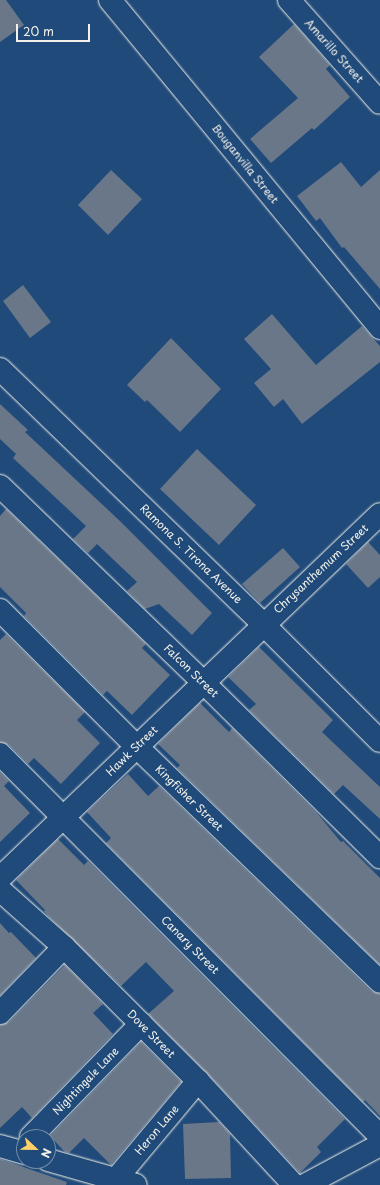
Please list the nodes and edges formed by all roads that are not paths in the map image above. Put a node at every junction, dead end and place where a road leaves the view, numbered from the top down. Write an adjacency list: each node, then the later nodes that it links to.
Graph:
1 (110, 0): 4 (street, Bouganvilla Street)
2 (289, 0): 3 (street, Amarillo Street)
3 (380, 102)
4 (380, 328)
5 (0, 369): 9 (street, Ramona S. Tirona Avenue)
6 (0, 486): 10 (street, Falcon Street)
7 (380, 514): 9 (street, Chrysanthemum Street)
8 (0, 610): 12 (street, Kingfisher Street)
9 (263, 624): 10 (street, Hawk Street); 11 (street, Ramona S. Tirona Avenue)
10 (204, 682): 12 (street, Hawk Street); 15 (street, Falcon Street)
11 (380, 741)
12 (137, 747): 14 (street, Hawk Street); 19 (street, Kingfisher Street)
13 (0, 754): 14 (street, Canary Street)
14 (63, 817): 16 (street, Hawk Street); 24 (street, Canary Street)
15 (380, 857)
16 (0, 878)
17 (0, 890): 18 (street, Dove Street)
18 (64, 947): 20 (street); 21 (street, Dove Street)
19 (380, 982)
20 (0, 1013)
21 (141, 1024): 22 (street, Dove Street); 23 (street, Nightingale Lane)
22 (198, 1081): 27 (street, Heron Lane); 29 (street, Dove Street)
23 (36, 1129)
24 (380, 1136)
25 (380, 1145): 30 (street)
26 (56, 1162): 27 (street)
27 (116, 1179): 28 (street)
28 (136, 1185)
29 (294, 1185)
30 (305, 1185)

